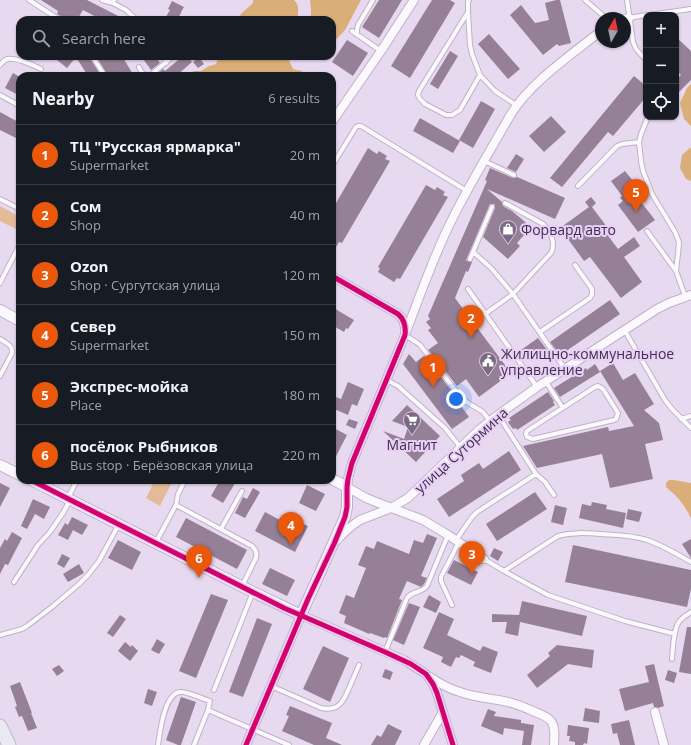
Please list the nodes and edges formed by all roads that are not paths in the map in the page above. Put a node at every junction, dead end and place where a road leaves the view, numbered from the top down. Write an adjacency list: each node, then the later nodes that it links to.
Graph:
1 (29, 0): 14 (lane)
2 (102, 0): 8 (lane)
3 (373, 0): 20 (lane)
4 (414, 0): 22 (street)
5 (468, 0): 10 (lane)
6 (585, 0): 11 (lane)
7 (627, 0): 12 (lane)
8 (114, 2): 15 (lane)
9 (691, 9): 13 (lane)
10 (468, 12): 35 (lane); 35 (lane)
11 (599, 12)
12 (627, 12)
13 (670, 12)
14 (54, 16)
15 (133, 16)
16 (643, 16): 17 (lane)
17 (631, 18)
18 (352, 31): 20 (lane)
19 (631, 34): 23 (lane)
20 (358, 35): 22 (lane)
21 (595, 36): 38 (street)
22 (381, 51): 39 (street)
23 (643, 57)
24 (16, 60): 29 (lane)
25 (18, 60): 31 (lane)
26 (94, 60): 32 (lane)
27 (168, 60): 28 (lane)
28 (166, 62): 34 (lane)
29 (0, 65)
30 (139, 67): 33 (lane)
31 (41, 69)
32 (102, 72)
33 (142, 72)
34 (154, 72)
35 (480, 75): 38 (lane)
36 (0, 95): 37 (lane)
37 (16, 104)
38 (516, 105): 43 (street)
39 (336, 116)
40 (647, 120): 41 (lane)
41 (639, 142): 45 (lane); 56 (lane)
42 (336, 160): 46 (lane)
43 (484, 161): 44 (lane); 46 (street)
44 (514, 175)
45 (578, 186)
46 (467, 191): 67 (street)
47 (0, 199): 49 (lane)
48 (505, 203): 60 (lane)
49 (16, 207)
50 (492, 208): 53 (lane)
51 (647, 231): 56 (lane)
52 (16, 252): 58 (lane)
53 (473, 252): 54 (lane); 60 (lane)
54 (470, 259)
55 (575, 265): 66 (lane)
56 (676, 271): 61 (lane)
57 (336, 278): 67 (street)
58 (0, 283)
59 (468, 289): 63 (lane)
60 (513, 294): 63 (lane); 66 (lane)
61 (688, 295): 65 (street, улица Сутормина)
62 (0, 310): 64 (street)
63 (485, 314): 73 (lane)
64 (16, 319)
65 (625, 330): 69 (street, улица Сутормина); 77 (lane)
66 (540, 332): 69 (lane)
67 (405, 335): 71 (street); 78 (lane)
68 (0, 339): 70 (lane)
69 (565, 369): 72 (street, улица Сутормина)
70 (0, 376)
71 (386, 380): 80 (lane); 88 (street)
72 (546, 382): 73 (street, улица Сутормина); 74 (lane)
73 (537, 387): 75 (street, улица Сутормина)
74 (563, 408): 74 (lane)
75 (498, 415): 78 (street, улица Сутормина); 83 (lane)
76 (691, 416): 77 (lane)
77 (682, 419): 79 (lane)
78 (490, 421): 80 (street, улица Сутормина)
79 (691, 428)
80 (461, 448): 93 (street, улица Сутормина)
81 (0, 465): 82 (street)
82 (16, 471)
83 (536, 474): 90 (lane); 97 (lane)
84 (336, 481): 88 (street)
85 (39, 484): 91 (street)
86 (75, 484): 91 (lane)
87 (183, 484): 92 (lane)
88 (347, 487): 93 (street); 99 (street)
89 (242, 491): 95 (lane)
90 (554, 496)
91 (69, 499): 94 (street); 103 (lane)
92 (176, 505): 95 (lane); 98 (lane)
93 (391, 508): 96 (street); 99 (street, улица Сутормина)
94 (119, 524): 98 (street); 110 (lane)
95 (221, 529): 104 (lane)
96 (448, 535): 97 (street); 111 (lane)
97 (458, 541): 100 (street); 106 (lane)
98 (156, 543): 104 (street)
99 (334, 544): 108 (street)
100 (484, 559): 102 (lane)
101 (691, 562): 102 (lane)
102 (504, 572): 109 (lane)
103 (14, 582)
104 (242, 586): 105 (street)
105 (253, 592): 108 (street); 116 (lane)
106 (452, 605)
107 (691, 612): 109 (lane)
108 (301, 615): 111 (street); 115 (street)
109 (675, 634): 112 (lane)
110 (0, 635)
111 (385, 652): 114 (street)
112 (672, 659)
113 (359, 665): 115 (lane)
114 (426, 674): 118 (street); 129 (street)
115 (271, 686): 121 (street)
116 (214, 690)
117 (208, 710): 121 (lane); 123 (lane); 124 (lane)
118 (443, 712): 127 (street); 128 (street)
119 (655, 712): 130 (street)
120 (0, 726): 122 (main road)
121 (252, 729): 125 (street); 126 (lane)
122 (9, 745)
123 (158, 745)
124 (194, 745)
125 (246, 745)
126 (289, 745)
127 (424, 745)
128 (453, 745)
129 (554, 745)
130 (664, 745)

